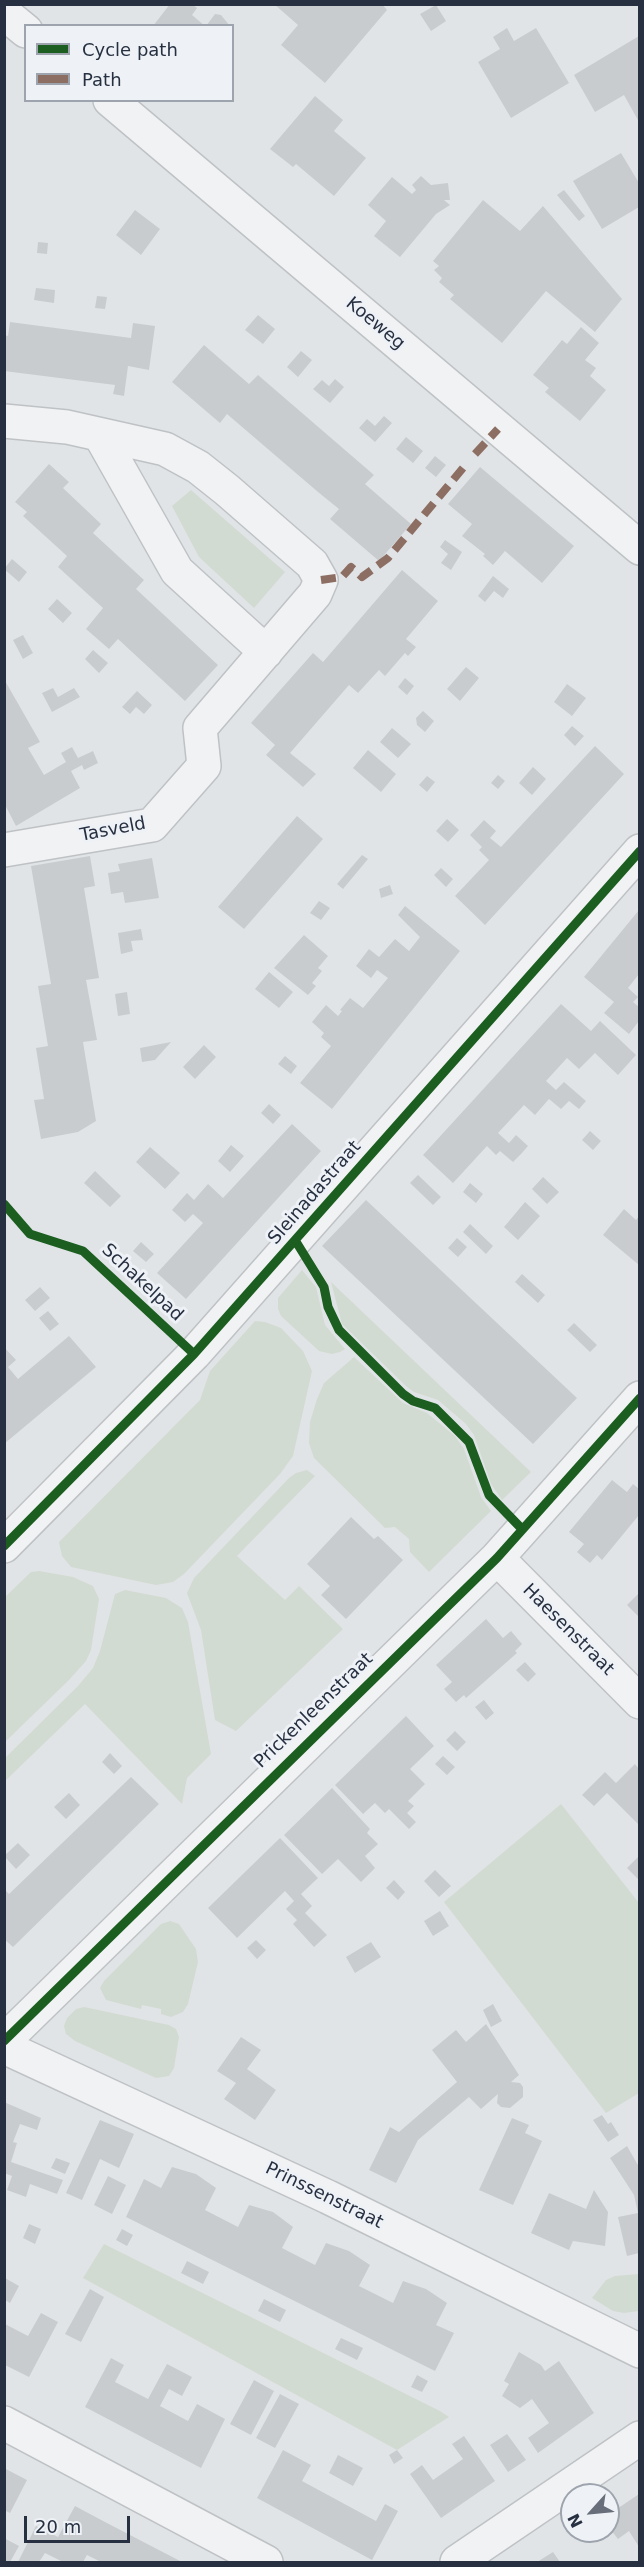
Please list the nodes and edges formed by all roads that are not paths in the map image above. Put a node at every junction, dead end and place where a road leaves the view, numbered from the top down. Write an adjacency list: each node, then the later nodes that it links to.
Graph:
1 (4, 13): 2 (street)
2 (24, 29)
3 (112, 102): 6 (street, Koeweg)
4 (4, 421): 5 (street, Tasveld)
5 (100, 435): 7 (street); 7 (street, Tasveld)
6 (639, 548)
7 (266, 652): 8 (street, Tasveld)
8 (4, 850)
9 (639, 851): 11 (street, Sleinadastraat)
10 (639, 1398): 12 (street, Prickenleenstraat)
11 (4, 1546)
12 (497, 1558): 13 (street, Haesenstraat); 14 (street, Prickenleenstraat)
13 (639, 1702)
14 (4, 2041)
15 (4, 2047): 16 (street, Prinssenstraat)
16 (639, 2351)
17 (4, 2423): 19 (street)
18 (639, 2438): 20 (street)
19 (266, 2562)
20 (457, 2562)

